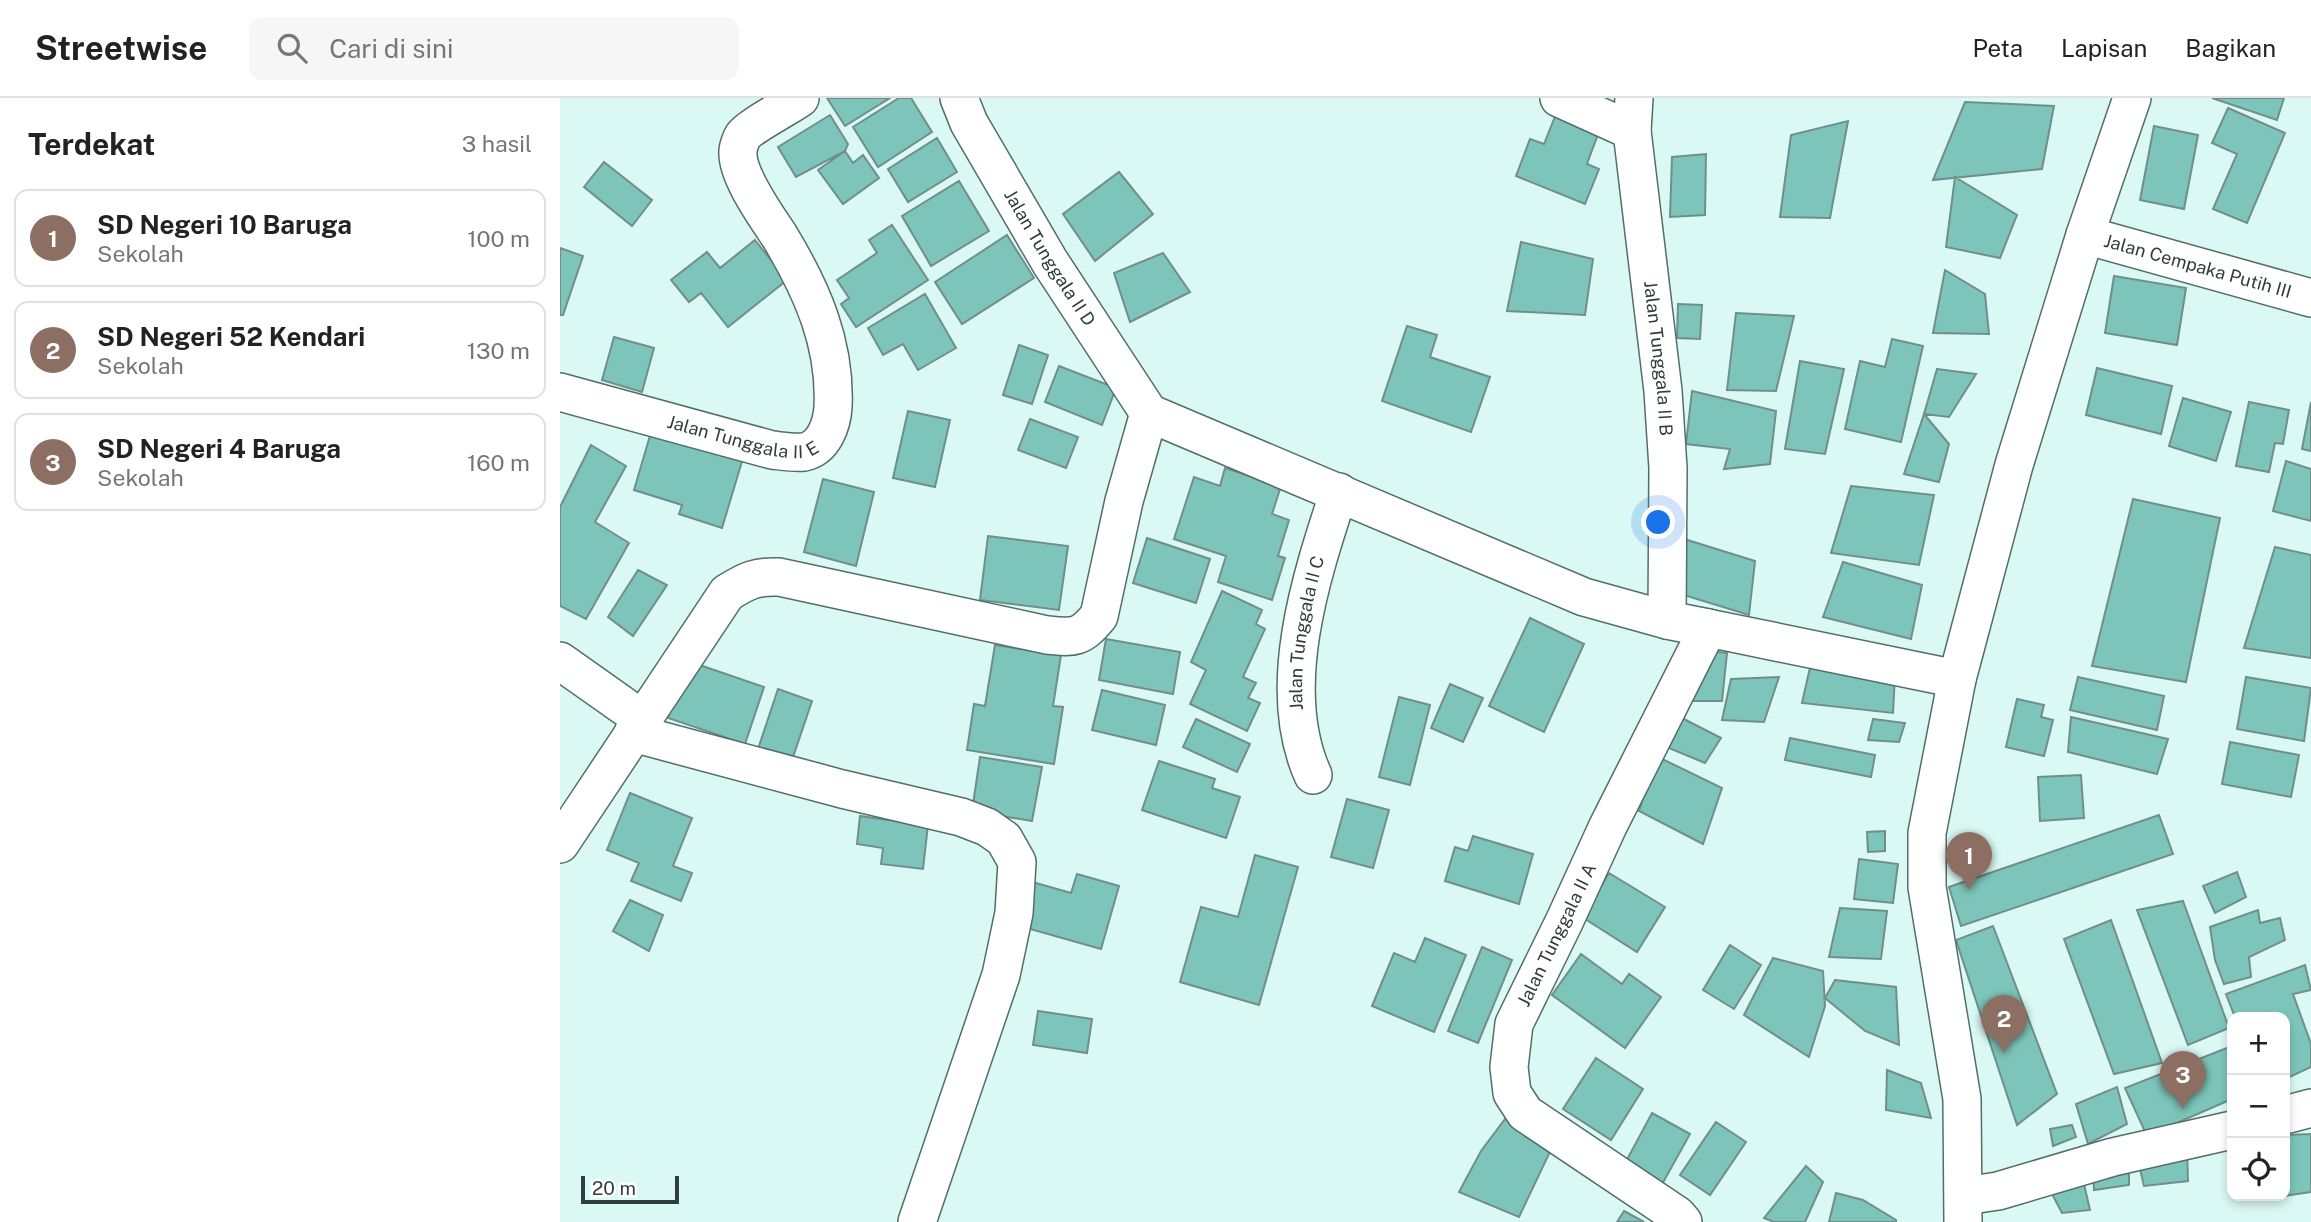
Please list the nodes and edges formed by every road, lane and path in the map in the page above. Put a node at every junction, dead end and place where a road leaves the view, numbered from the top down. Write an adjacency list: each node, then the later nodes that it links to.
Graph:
1 (800, 98): 8 (street, Jalan Tunggala II E)
2 (959, 98): 9 (street, Jalan Tunggala II D)
3 (1559, 98): 5 (street)
4 (2133, 98): 6 (street)
5 (1633, 114): 11 (street, Jalan Tunggala II B)
6 (2085, 235): 7 (street, Jalan Cempaka Putih III); 14 (street)
7 (2311, 298)
8 (560, 391)
9 (1149, 413): 10 (street); 15 (street)
10 (1339, 492): 11 (street); 16 (street, Jalan Tunggala II C)
11 (1667, 620): 12 (street)
12 (1708, 628): 14 (street); 23 (street, Jalan Tunggala II A)
13 (560, 661): 15 (street)
14 (1957, 679): 21 (street)
15 (637, 726): 17 (street); 22 (street)
16 (1313, 775)
17 (560, 844)
18 (2311, 1108): 19 (street)
19 (2290, 1114)
20 (2227, 1131): 21 (street)
21 (1964, 1209)
22 (917, 1222)
23 (1684, 1222)

